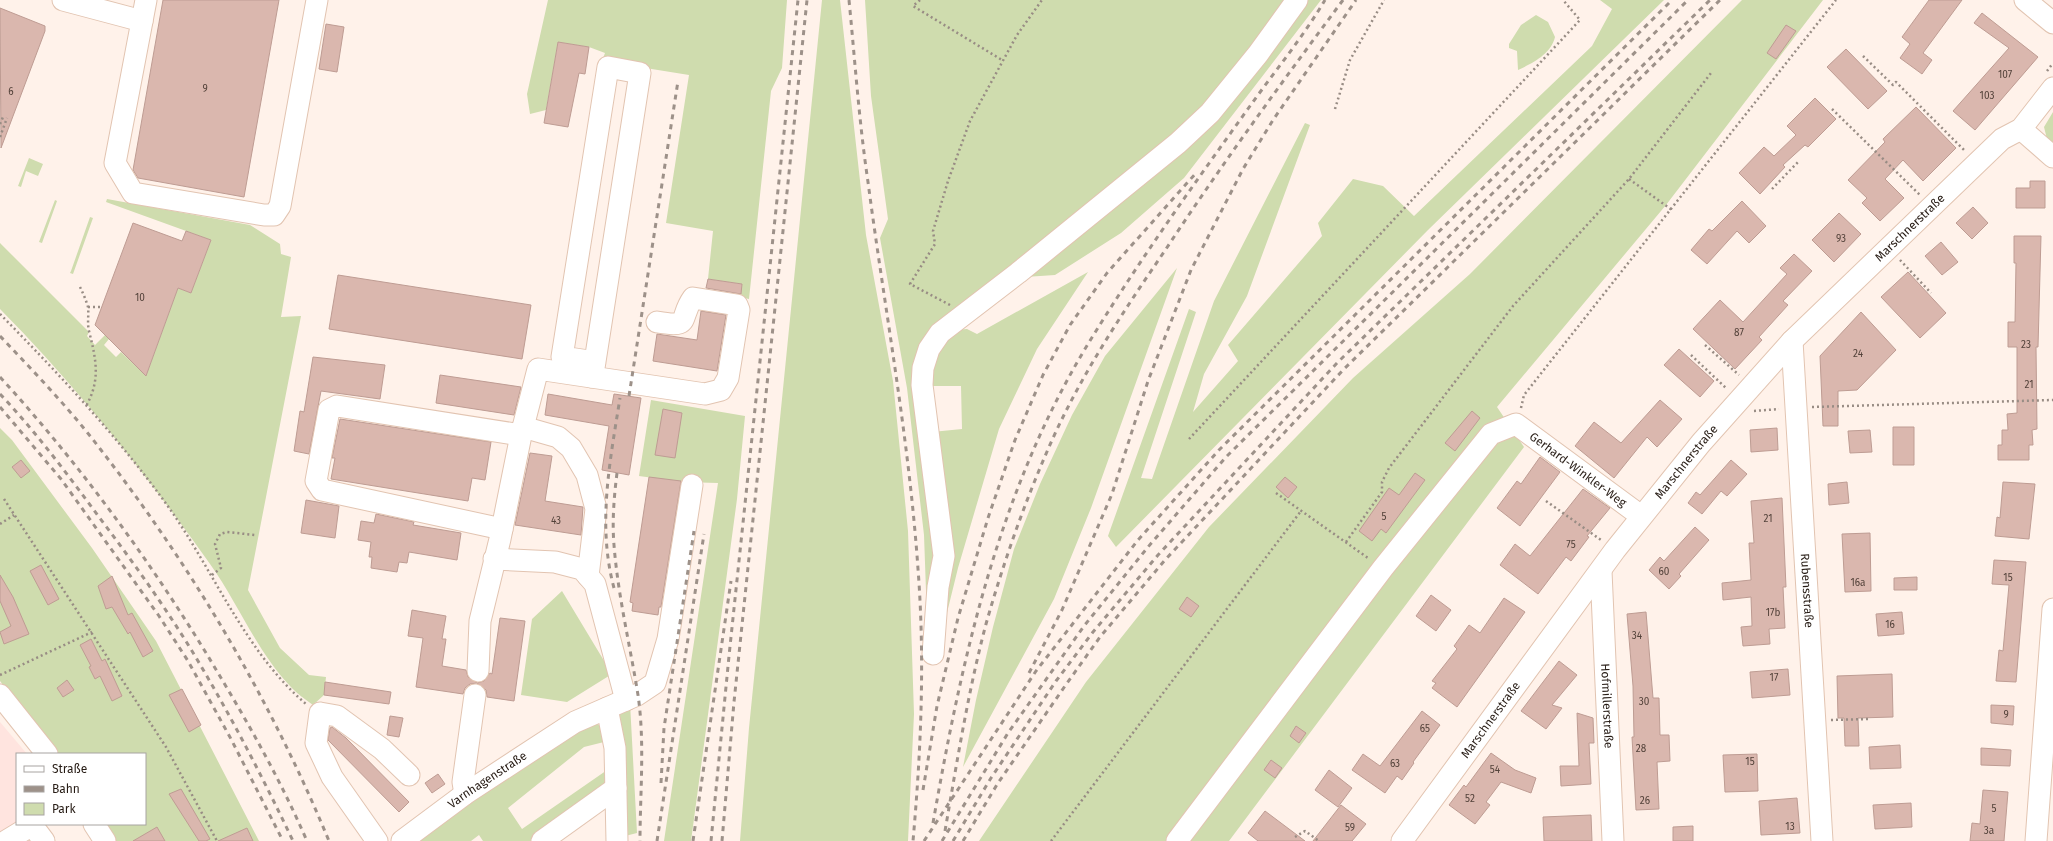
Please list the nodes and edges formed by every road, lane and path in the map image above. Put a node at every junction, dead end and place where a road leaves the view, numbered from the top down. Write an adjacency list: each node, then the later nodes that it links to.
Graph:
1 (63, 0): 11 (street)
2 (146, 0): 11 (street)
3 (317, 0): 11 (street)
4 (920, 0): 14 (path)
5 (1042, 0): 14 (path)
6 (1297, 0): 36 (street)
7 (1384, 0): 17 (path)
8 (1563, 0): 51 (path)
9 (1836, 0): 30 (path)
10 (2025, 0): 12 (street)
11 (142, 21)
12 (2053, 24)
13 (1863, 56): 24 (path)
14 (1002, 60): 36 (path)
15 (1711, 73): 27 (path)
16 (2053, 88): 22 (street)
17 (1335, 109)
18 (1832, 109): 29 (path)
19 (3, 117): 21 (path)
20 (7, 118): 23 (path)
21 (0, 124)
22 (2021, 129): 25 (street); 29 (street, Marschnerstraße)
23 (0, 137)
24 (1969, 155)
25 (2053, 157)
26 (1799, 161): 28 (path)
27 (1629, 179): 30 (path); 62 (path)
28 (1772, 189)
29 (1932, 206): 31 (street, Marschnerstraße)
30 (1672, 210): 49 (path)
31 (1889, 248): 33 (path); 39 (street, Marschnerstraße)
32 (80, 287): 35 (path)
33 (1931, 293)
34 (102, 306): 35 (path)
35 (88, 307): 46 (path)
36 (966, 313): 71 (street)
37 (0, 314): 46 (path)
38 (657, 322): 42 (street)
39 (1792, 341): 47 (street, Rubensstraße); 58 (street, Marschnerstraße)
40 (1705, 345): 43 (path)
41 (1691, 355): 44 (path)
42 (593, 369): 42 (street); 50 (street)
43 (1739, 376)
44 (1727, 388)
45 (2053, 400): 47 (path)
46 (86, 406): 67 (path)
47 (1796, 408): 48 (path); 80 (street, Rubensstraße)
48 (1750, 411)
49 (1516, 424): 58 (street, Gerhard-Winkler-Weg); 65 (street)
50 (522, 431): 60 (street); 60 (street); 68 (street)
51 (1189, 439)
52 (692, 485): 76 (street, Varnhagenstraße)
53 (1276, 493): 56 (path)
54 (4, 499): 57 (path)
55 (1546, 501): 63 (path)
56 (1301, 511): 62 (path); 96 (path)
57 (14, 515): 59 (path); 70 (path)
58 (1640, 516): 63 (street, Marschnerstraße)
59 (0, 524)
60 (502, 529): 64 (street)
61 (255, 535): 67 (path)
62 (1346, 542): 65 (path)
63 (1615, 550): 66 (street, Marschnerstraße)
64 (494, 559): 68 (street); 72 (street)
65 (1383, 568): 97 (street)
66 (1601, 571): 88 (street, Marschnerstraße); 99 (street, Hofmillerstraße)
67 (212, 575): 78 (path)
68 (588, 576): 76 (street)
69 (2053, 609): 101 (street)
70 (92, 632): 73 (path); 91 (path)
71 (933, 654)
72 (478, 671)
73 (0, 676)
74 (0, 695): 81 (street)
75 (475, 695): 84 (street)
76 (626, 700): 77 (street, Varnhagenstraße)
77 (607, 708): 83 (street); 84 (street, Varnhagenstraße)
78 (320, 713): 82 (street); 92 (street)
79 (1870, 719): 80 (path)
80 (1814, 720): 100 (street, Rubensstraße)
81 (46, 753)
82 (409, 776)
83 (616, 788): 94 (street); 95 (street)
84 (465, 794): 93 (street, Varnhagenstraße)
85 (95, 825): 90 (street)
86 (37, 830): 89 (street)
87 (1295, 837): 98 (path)
88 (1408, 837)
89 (6, 841)
90 (105, 841)
91 (217, 841)
92 (377, 841)
93 (402, 841)
94 (542, 841)
95 (617, 841)
96 (1051, 841)
97 (1177, 841)
98 (1319, 841)
99 (1614, 841)
100 (1822, 841)
101 (2036, 841)

